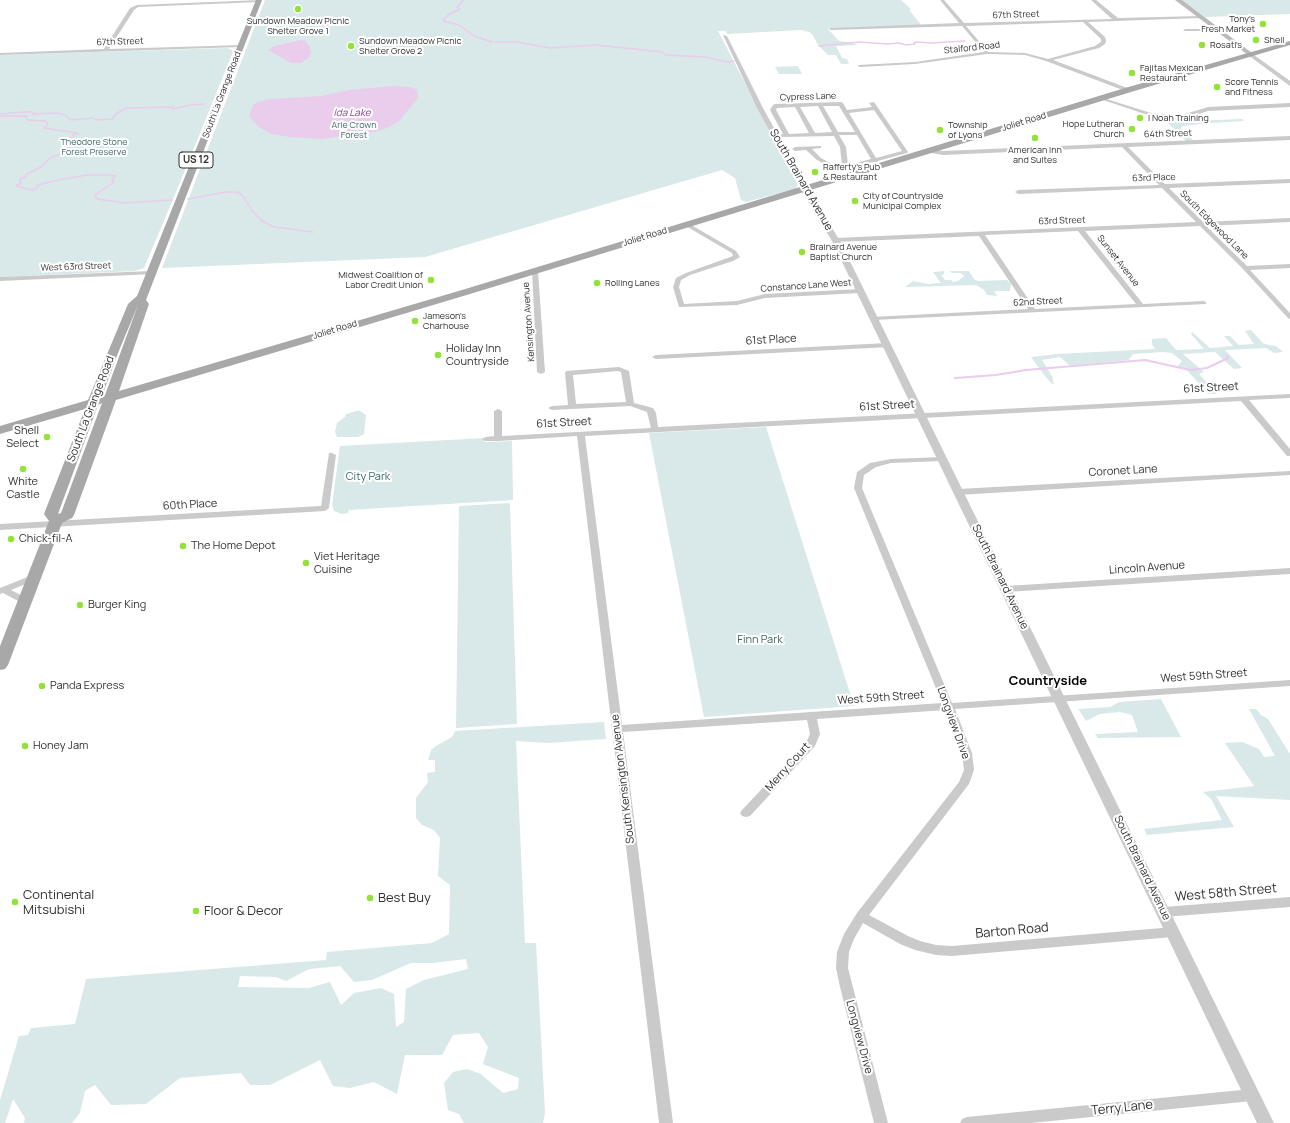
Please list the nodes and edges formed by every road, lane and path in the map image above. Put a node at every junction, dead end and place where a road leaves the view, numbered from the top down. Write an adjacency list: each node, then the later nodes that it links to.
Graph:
1 (942, 0): 9 (street)
2 (1093, 0): 7 (street)
3 (1178, 0): 6 (main road)
4 (259, 1): 5 (street); 15 (main road, South La Grange Road / US 12)
5 (167, 2): 16 (street)
6 (1201, 17): 7 (street, 67th Street); 12 (main road)
7 (1117, 20): 8 (street, 67th Street)
8 (1084, 21): 9 (street, 67th Street); 20 (street)
9 (962, 25): 10 (street, 67th Street); 17 (street)
10 (832, 29)
11 (1185, 30): 12 (street)
12 (1218, 30): 19 (main road)
13 (726, 36): 32 (street, South Brainard Avenue)
14 (1290, 43): 19 (main road, Joliet Road)
15 (241, 46): 16 (street, 67th Street); 56 (main road, South La Grange Road / US 12)
16 (106, 50): 18 (street, 67th Street)
17 (987, 53): 20 (street, Stalford Road); 21 (street, Stalford Road)
18 (0, 54)
19 (1250, 54): 22 (street); 23 (main road, Joliet Road)
20 (1048, 60): 23 (street, Stalford Road)
21 (860, 66)
22 (1290, 84)
23 (1128, 90): 24 (main road, Joliet Road)
24 (1102, 98): 26 (street); 39 (main road, Joliet Road)
25 (820, 105): 27 (street, Cypress Lane); 28 (street, Cypress Lane); 30 (street)
26 (1290, 105)
27 (797, 106): 31 (street); 33 (street, Cypress Lane)
28 (846, 112): 29 (street); 40 (street)
29 (859, 133): 30 (street); 40 (street)
30 (837, 134): 31 (street); 41 (street)
31 (813, 135): 33 (street)
32 (776, 136): 33 (street); 46 (street, South Brainard Avenue)
33 (787, 136)
34 (1290, 138): 35 (street, 64th Street)
35 (1124, 146): 39 (street, 64th Street); 44 (street, South Edgewood Lane)
36 (806, 148): 37 (street); 38 (street); 41 (street)
37 (818, 148)
38 (795, 149)
39 (927, 151): 42 (main road, Joliet Road)
40 (875, 161): 41 (street)
41 (845, 167): 42 (street)
42 (856, 173): 46 (main road, Joliet Road)
43 (1290, 181): 44 (street, 63rd Place)
44 (1163, 187): 45 (street, 63rd Place); 49 (street, South Edgewood Lane)
45 (1018, 192)
46 (808, 195): 48 (main road, Joliet Road); 52 (street, South Brainard Avenue)
47 (1290, 220): 49 (street, 63rd Street)
48 (686, 224): 55 (main road, Joliet Road); 58 (street, Constance Lane West)
49 (1200, 224): 50 (street, 63rd Street); 54 (street, South Edgewood Lane)
50 (1080, 229): 51 (street, 63rd Street); 61 (street, Sunset Avenue)
51 (981, 234): 52 (street, 63rd Street); 62 (street)
52 (835, 240): 58 (street, South Brainard Avenue)
53 (1290, 266): 54 (street)
54 (1245, 268): 63 (street, South Edgewood Lane)
55 (535, 271): 67 (street, Kensington Avenue); 69 (main road, Joliet Road)
56 (152, 273): 57 (street, West 63rd Street); 59 (main road, South La Grange Road / US 12)
57 (0, 279)
58 (860, 291): 64 (street, South Brainard Avenue)
59 (140, 300): 69 (main road, South La Grange Road / US 12); 71 (main road, South La Grange Road / US 12)
60 (1204, 303): 61 (street, 62nd Street)
61 (1140, 306): 62 (street, 62nd Street)
62 (1033, 311): 64 (street, 62nd Street)
63 (1290, 316)
64 (873, 318): 65 (street, South Brainard Avenue)
65 (887, 345): 66 (street, 61st Place); 76 (street, South Brainard Avenue)
66 (656, 357)
67 (541, 372)
68 (1290, 396): 70 (street, 61st Street)
69 (109, 397): 71 (main road, Joliet Road); 89 (main road, South La Grange Road / US 12)
70 (1243, 398): 76 (street, 61st Street); 84 (street)
71 (94, 402): 77 (main road, Joliet Road); 78 (main road, South La Grange Road / US 12)
72 (630, 404): 73 (street); 73 (street); 80 (street)
73 (572, 407): 74 (street)
74 (552, 408)
75 (498, 411): 82 (street)
76 (921, 416): 80 (street, 61st Street); 86 (street, South Brainard Avenue)
77 (40, 418): 78 (main road); 79 (main road, Joliet Road)
78 (85, 422): 89 (main road, South La Grange Road / US 12)
79 (0, 430)
80 (655, 430): 81 (street, 61st Street)
81 (581, 434): 82 (street, 61st Street); 101 (street, South Kensington Avenue)
82 (498, 438): 83 (street, 61st Street)
83 (486, 439)
84 (1290, 454)
85 (332, 455): 89 (street, 60th Place)
86 (942, 459): 88 (street, South Brainard Avenue); 99 (street, Longview Drive)
87 (1290, 473): 88 (street, Coronet Lane)
88 (958, 492): 93 (street, South Brainard Avenue)
89 (56, 522): 90 (street); 92 (main road, South La Grange Road / US 12)
90 (0, 527)
91 (1290, 571): 93 (street, Lincoln Avenue)
92 (35, 576): 94 (street); 95 (main road, South La Grange Road / US 12)
93 (1006, 589): 98 (street, South Brainard Avenue)
94 (2, 591): 95 (street)
95 (25, 601): 96 (main road, South La Grange Road / US 12)
96 (0, 665)
97 (1290, 683): 98 (street, West 59th Street)
98 (1059, 698): 99 (street, West 59th Street); 104 (street, South Brainard Avenue)
99 (948, 705): 100 (street, West 59th Street); 105 (street, Longview Drive)
100 (811, 715): 101 (street, West 59th Street); 102 (street, Merry Court)
101 (617, 728): 108 (street, South Kensington Avenue)
102 (746, 813)
103 (1290, 902): 104 (street, West 58th Street)
104 (1164, 912): 106 (street, South Brainard Avenue)
105 (861, 916): 106 (street, Barton Road); 109 (street, Longview Drive)
106 (1173, 932): 107 (street, South Brainard Avenue)
107 (1252, 1095): 110 (street, Terry Lane); 111 (street, South Brainard Avenue)
108 (666, 1123)
109 (882, 1123)
110 (967, 1123)
111 (1266, 1123)

